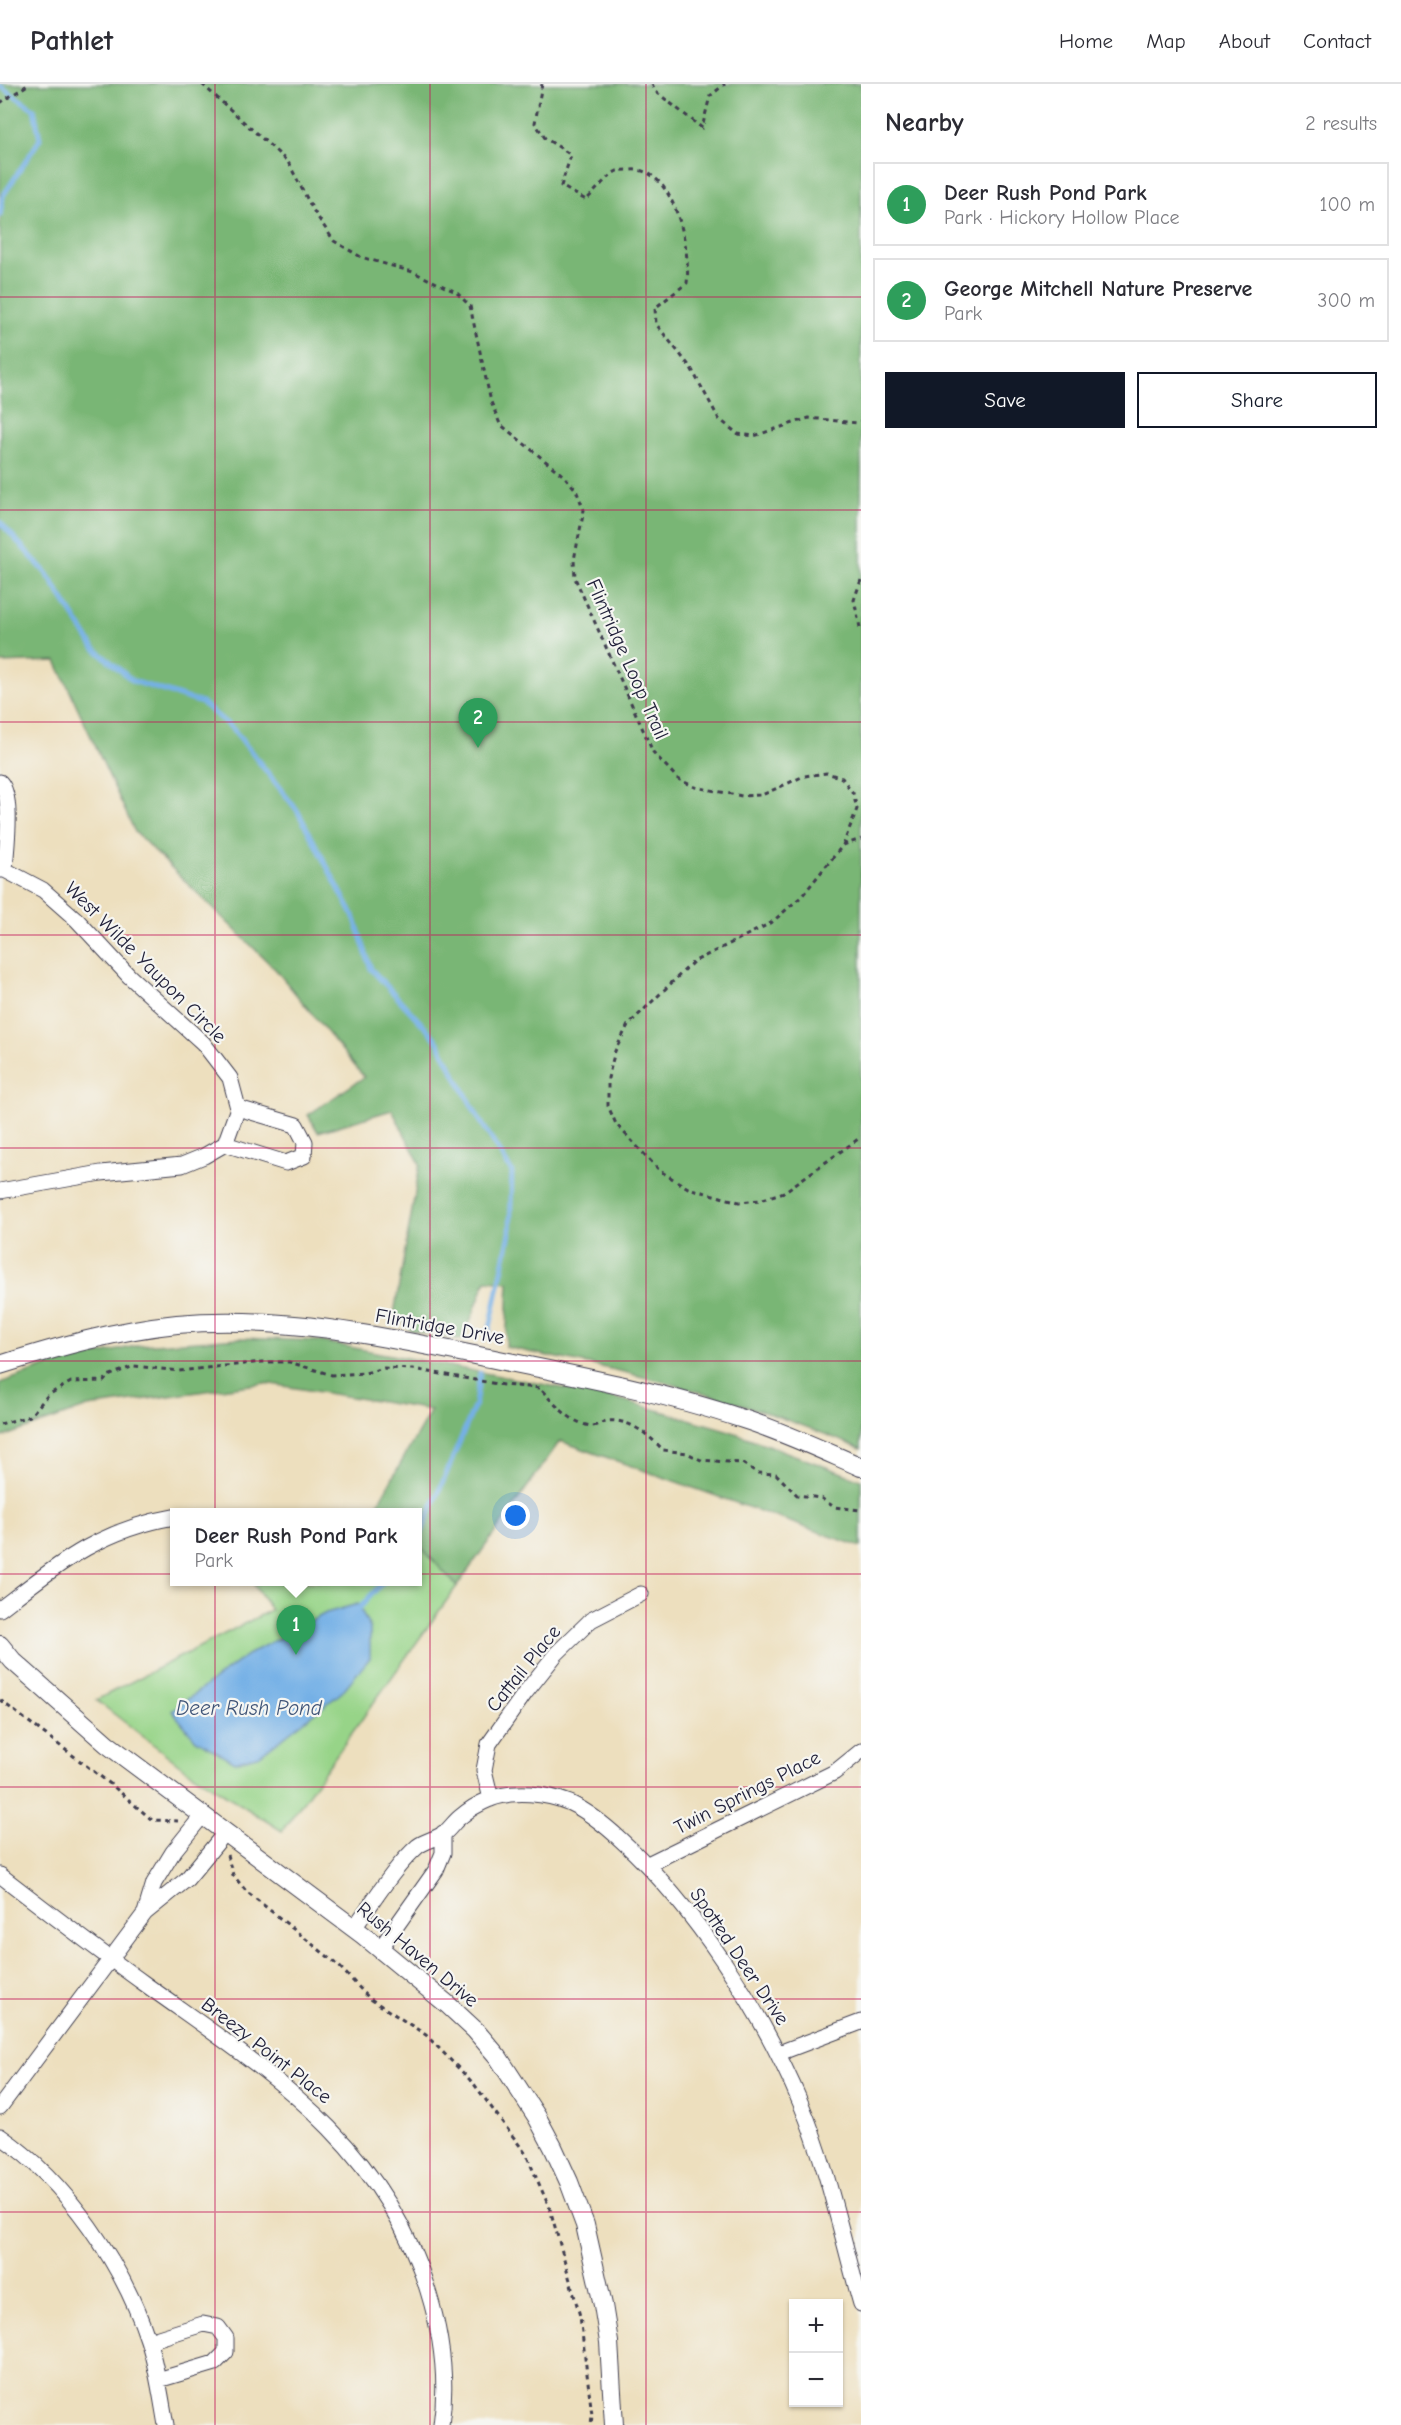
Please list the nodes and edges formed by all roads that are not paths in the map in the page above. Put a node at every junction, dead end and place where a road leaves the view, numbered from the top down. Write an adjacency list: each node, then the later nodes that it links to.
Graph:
1 (0, 782): 2 (street)
2 (2, 870): 3 (street, West Wilde Yaupon Circle)
3 (238, 1108): 4 (street); 4 (street)
4 (225, 1144): 5 (street)
5 (0, 1191)
6 (0, 1365): 7 (street, Flintridge Drive)
7 (861, 1467)
8 (170, 1518): 10 (street)
9 (641, 1594): 13 (street, Cattail Place)
10 (0, 1609)
11 (0, 1645): 14 (street, Rush Haven Drive)
12 (861, 1751): 17 (street, Twin Springs Place)
13 (491, 1799): 15 (street, Spotted Deer Drive); 17 (street, Spotted Deer Drive)
14 (197, 1822): 16 (street, Rush Haven Drive); 19 (street)
15 (443, 1833): 20 (street, Spotted Deer Drive); 21 (street)
16 (220, 1839): 19 (street); 20 (street, Rush Haven Drive)
17 (648, 1864): 24 (street, Spotted Deer Drive)
18 (0, 1875): 22 (street, Breezy Point Place)
19 (145, 1913): 22 (street)
20 (354, 1928): 21 (street, Rush Haven Drive)
21 (380, 1948): 33 (street, Rush Haven Drive)
22 (109, 1959): 25 (street); 32 (street, Breezy Point Place)
23 (861, 2022): 24 (street)
24 (779, 2053): 27 (street, Spotted Deer Drive)
25 (0, 2107)
26 (0, 2136): 29 (street)
27 (857, 2277): 28 (street, Spotted Deer Drive)
28 (861, 2304)
29 (149, 2341): 30 (street); 30 (street)
30 (158, 2380): 31 (street)
31 (166, 2425)
32 (441, 2425)
33 (614, 2425)

